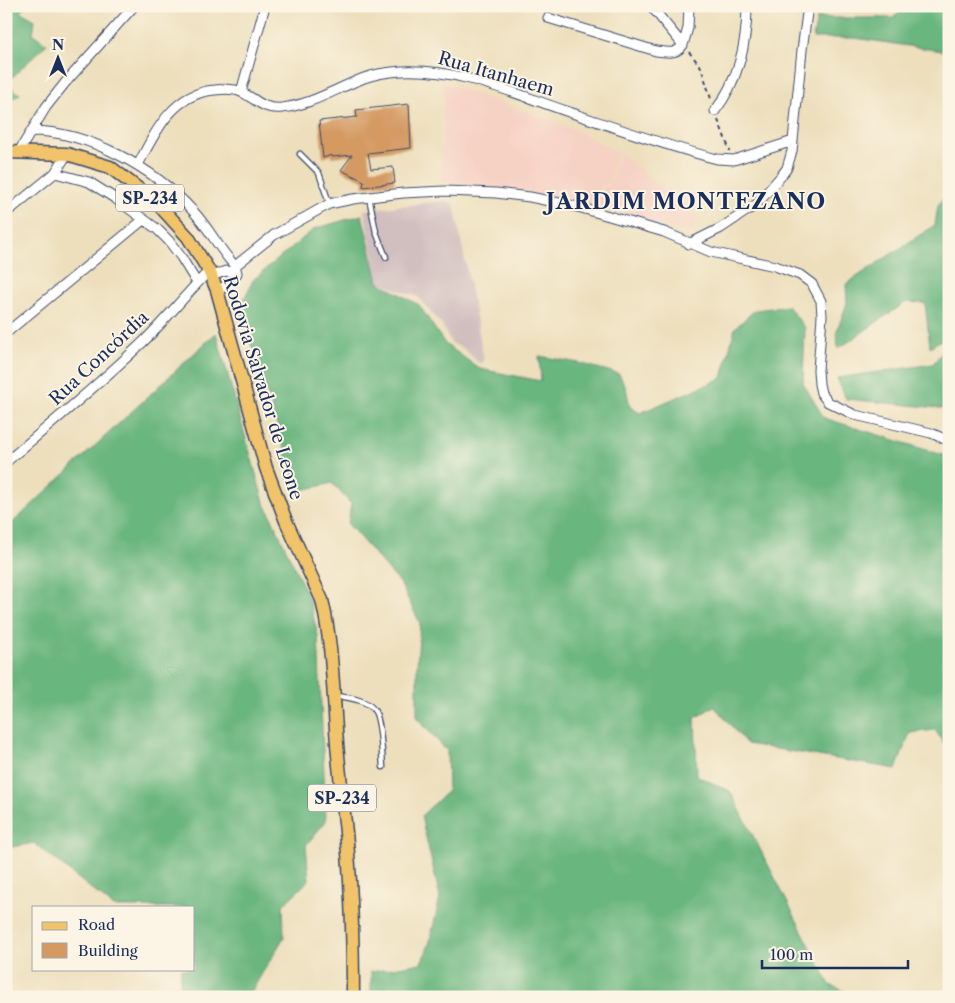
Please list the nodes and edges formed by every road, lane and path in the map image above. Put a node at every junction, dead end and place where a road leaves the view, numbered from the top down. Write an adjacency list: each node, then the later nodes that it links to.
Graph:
1 (134, 6): 11 (street)
2 (265, 6): 9 (street)
3 (651, 6): 8 (street)
4 (690, 6): 8 (street)
5 (747, 6): 10 (street)
6 (808, 6): 12 (street)
7 (548, 18): 8 (street)
8 (683, 45)
9 (241, 92): 12 (street, Rua Itanhaem); 16 (street, Rua Itanhaem)
10 (715, 111)
11 (32, 131): 13 (street); 16 (street)
12 (793, 141): 22 (street)
13 (12, 152): 14 (main road, Rodovia Salvador de Leone / SP-234)
14 (68, 154): 17 (street); 25 (main road, Rodovia Salvador de Leone / SP-234)
15 (300, 154): 19 (lane)
16 (138, 165): 24 (street)
17 (55, 173): 20 (street); 21 (street)
18 (369, 197): 19 (street); 22 (street); 23 (lane)
19 (329, 204): 24 (street)
20 (6, 213)
21 (143, 220): 26 (street); 28 (street)
22 (689, 244): 29 (street)
23 (386, 257)
24 (236, 269): 25 (street); 27 (street)
25 (210, 274): 26 (street, Rua Concórdia); 27 (main road, Rodovia Salvador de Leone / SP-234)
26 (197, 283): 30 (street, Rua Concórdia)
27 (217, 290): 31 (main road, Rodovia Salvador de Leone / SP-234)
28 (6, 333)
29 (949, 441)
30 (6, 462)
31 (333, 696): 32 (lane); 33 (main road, Rodovia Salvador de Leone / SP-234)
32 (383, 768)
33 (354, 997)

